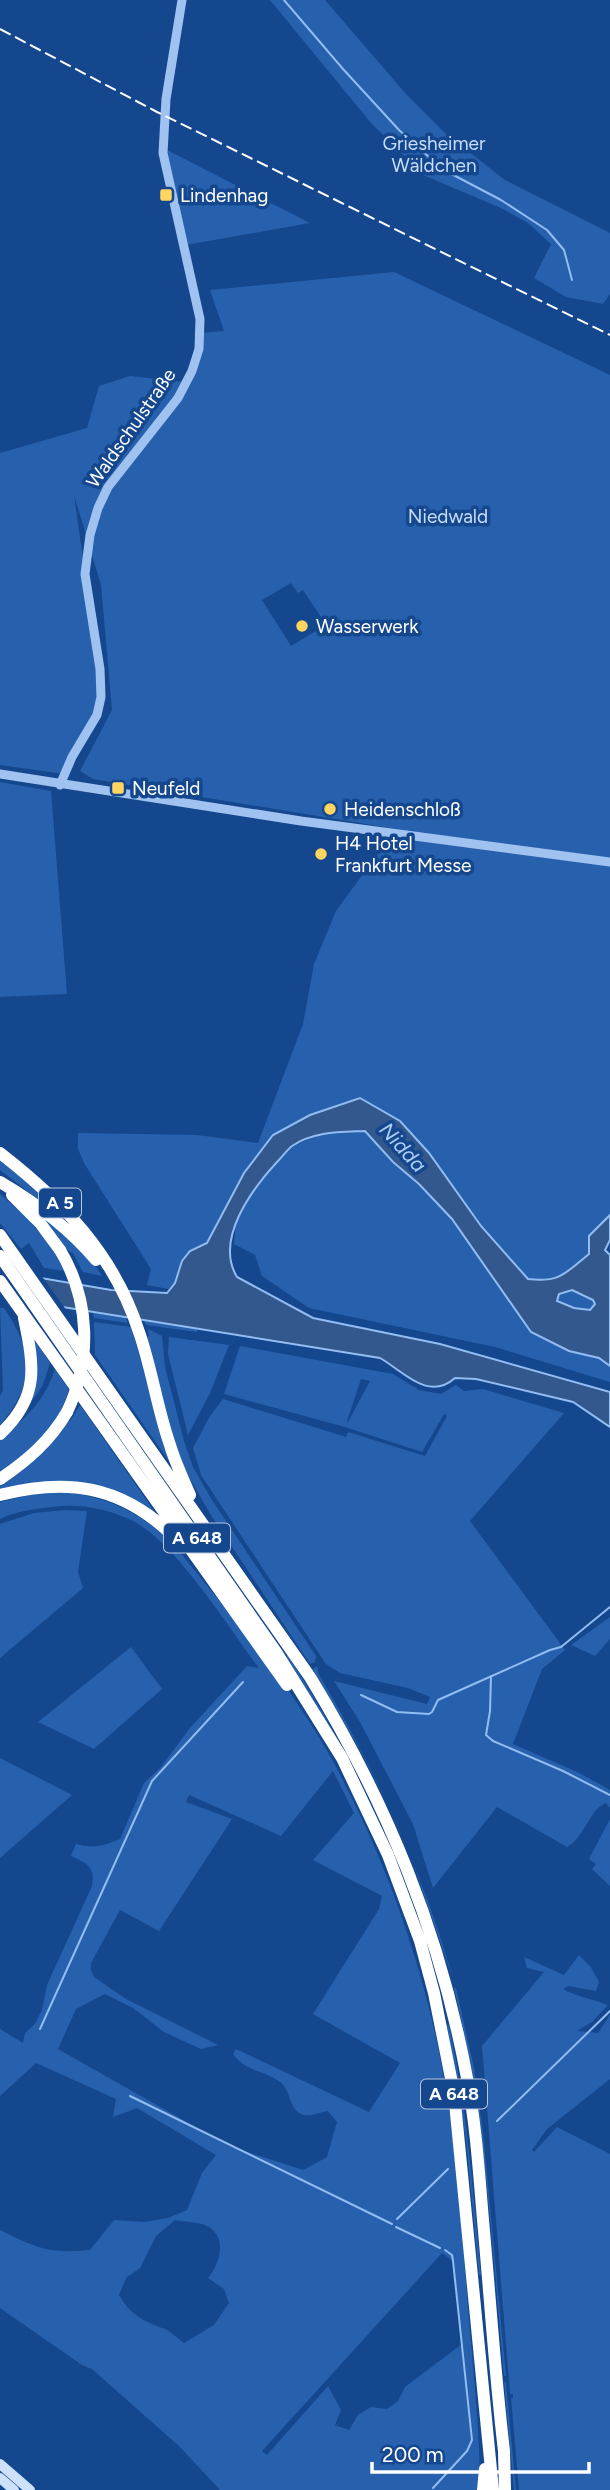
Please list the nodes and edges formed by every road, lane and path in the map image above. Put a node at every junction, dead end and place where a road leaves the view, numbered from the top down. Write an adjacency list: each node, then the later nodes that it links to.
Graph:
1 (182, 0): 3 (street, Waldschulstraße)
2 (0, 774): 3 (street)
3 (60, 785): 4 (street)
4 (610, 862)
5 (0, 1153): 9 (highway, A 5)
6 (0, 1184): 9 (highway, A 5); 13 (highway, bridge)
7 (0, 1235): 15 (highway, A 648)
8 (1, 1257): 17 (highway, A 648)
9 (104, 1264): 15 (highway, A 5)
10 (0, 1282): 11 (highway, A 648)
11 (24, 1318): 12 (highway); 16 (highway, A 648)
12 (0, 1434)
13 (0, 1479)
14 (0, 1495): 16 (highway, A 648)
15 (198, 1515): 19 (highway, A 648)
16 (226, 1602): 17 (highway, A 648)
17 (342, 1758): 18 (highway, A 648)
18 (488, 2448): 24 (highway); 25 (highway, A 648)
19 (504, 2452): 26 (highway, A 648); 27 (highway)
20 (0, 2464): 23 (main road)
21 (0, 2478): 22 (main road)
22 (14, 2490)
23 (30, 2490)
24 (483, 2490)
25 (493, 2490)
26 (505, 2490)
27 (512, 2490)

